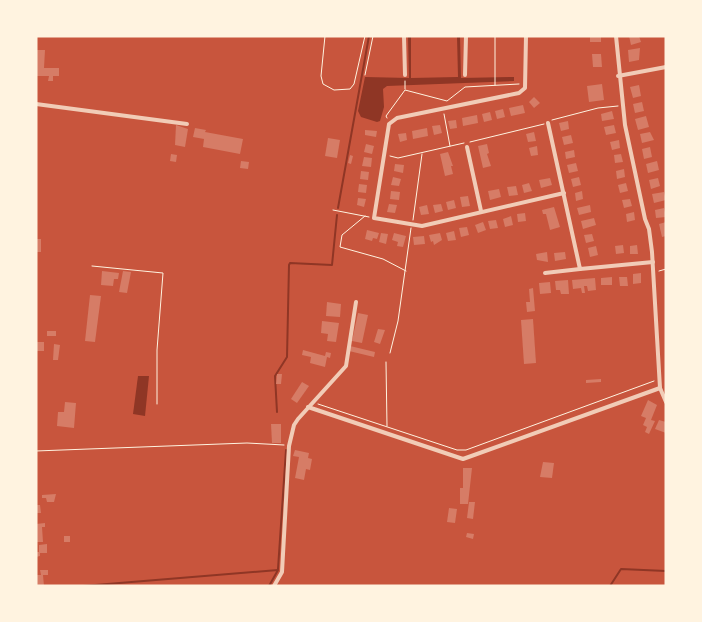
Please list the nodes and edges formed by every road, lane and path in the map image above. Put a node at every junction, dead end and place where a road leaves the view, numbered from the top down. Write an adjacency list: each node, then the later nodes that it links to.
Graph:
1 (325, 36): 2 (path)
2 (365, 36)
3 (373, 36): 10 (path)
4 (404, 36): 11 (street)
5 (466, 36): 12 (street)
6 (495, 36): 15 (path)
7 (526, 36): 14 (street)
8 (616, 36): 13 (street)
9 (666, 67): 13 (street)
10 (365, 75)
11 (405, 75): 17 (path)
12 (465, 75): 16 (path)
13 (618, 76): 19 (street)
14 (526, 84): 15 (path); 20 (street)
15 (496, 86): 16 (path)
16 (465, 87): 17 (path)
17 (405, 90): 23 (path)
18 (36, 104): 22 (street)
19 (623, 105): 24 (path); 34 (street)
20 (443, 108): 23 (street); 24 (path)
21 (548, 123): 28 (street)
22 (187, 124)
23 (390, 124): 27 (street)
24 (450, 146): 26 (path)
25 (467, 147): 30 (street)
26 (422, 153): 27 (path); 33 (path)
27 (384, 154): 32 (street)
28 (564, 193): 30 (street); 36 (street)
29 (333, 210): 31 (path)
30 (481, 211): 33 (street)
31 (364, 216): 32 (path); 38 (path)
32 (374, 218): 33 (street)
33 (412, 226): 38 (path)
34 (653, 262): 36 (street); 39 (street)
35 (92, 266): 48 (path)
36 (580, 269): 40 (street)
37 (666, 269): 39 (path)
38 (407, 271): 42 (path)
39 (654, 272): 44 (street)
40 (545, 273)
41 (356, 302): 46 (street)
42 (390, 353)
43 (386, 362): 50 (path)
44 (661, 378): 45 (street); 50 (path)
45 (660, 388): 47 (street); 49 (street)
46 (313, 402): 49 (street); 50 (path)
47 (666, 402)
48 (157, 404)
49 (308, 407): 51 (street)
50 (387, 427)
51 (290, 446): 52 (path); 53 (street)
52 (36, 451)
53 (274, 586)

